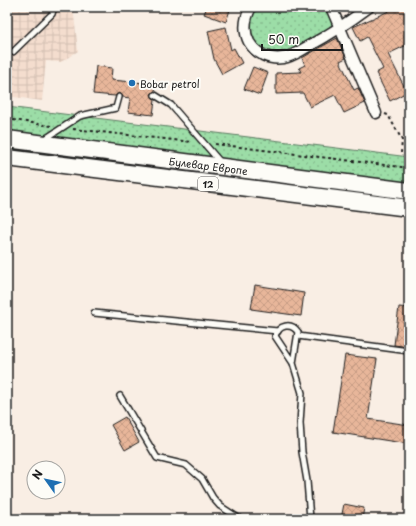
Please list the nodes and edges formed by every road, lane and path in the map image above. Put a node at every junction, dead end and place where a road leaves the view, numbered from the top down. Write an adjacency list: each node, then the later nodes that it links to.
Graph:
1 (54, 7): 6 (lane)
2 (251, 7): 5 (street)
3 (331, 7): 5 (street)
4 (369, 7): 5 (street)
5 (340, 29): 9 (street)
6 (7, 52)
7 (155, 95): 14 (lane)
8 (119, 97): 11 (lane)
9 (376, 113): 12 (path)
10 (7, 140): 11 (main road, Булевар Европе / 12)
11 (32, 142): 14 (main road, Булевар Европе / 12)
12 (401, 153)
13 (7, 158): 16 (main road, Булевар Европе / 12)
14 (224, 166): 15 (main road, Булевар Европе / 12)
15 (409, 191)
16 (409, 208)
17 (94, 313): 18 (lane)
18 (278, 330): 19 (lane); 21 (lane)
19 (298, 336): 20 (lane); 21 (lane)
20 (409, 351)
21 (293, 363): 24 (lane)
22 (120, 396): 23 (lane)
23 (240, 519)
24 (310, 519)

